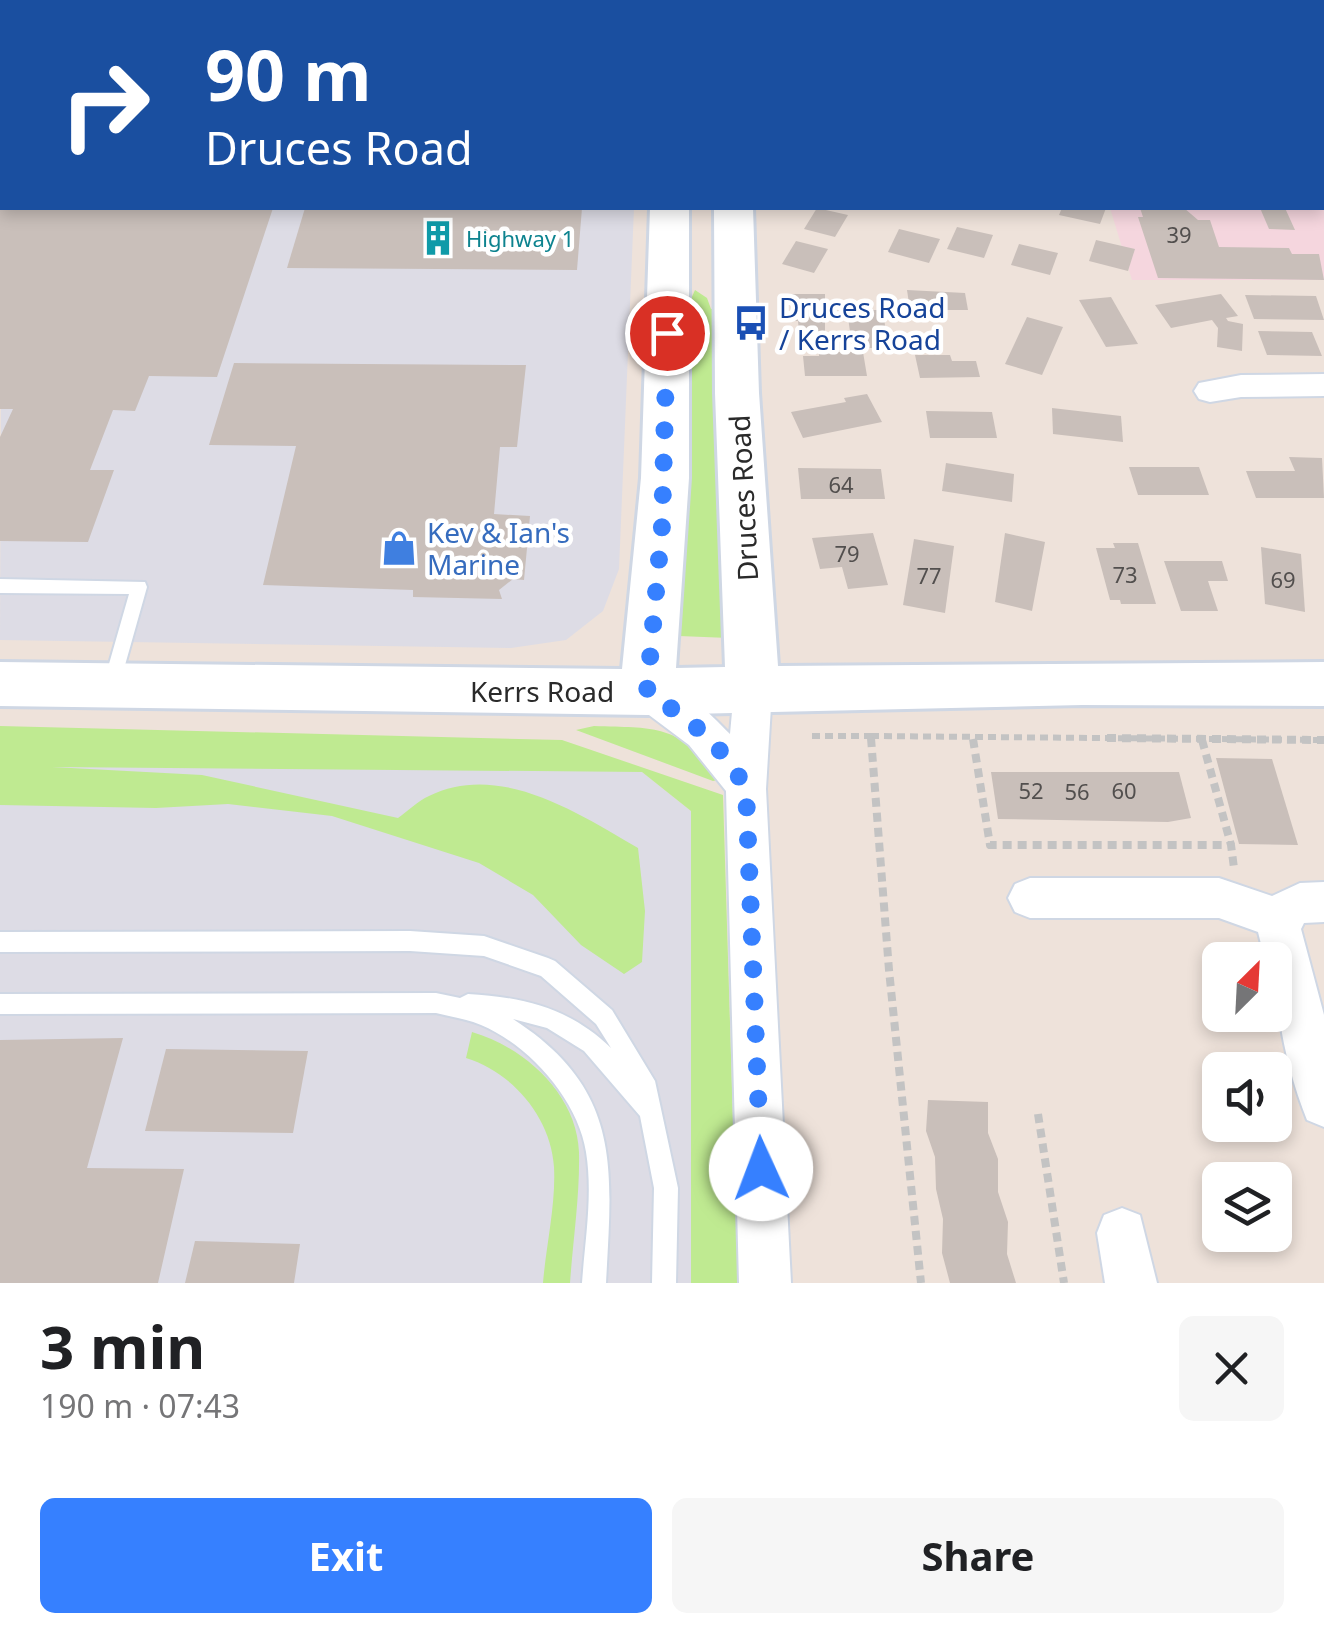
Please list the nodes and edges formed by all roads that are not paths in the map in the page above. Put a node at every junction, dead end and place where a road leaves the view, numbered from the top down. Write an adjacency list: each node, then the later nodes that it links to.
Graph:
1 (668, 210): 3 (main road)
2 (734, 210): 4 (main road, Druces Road)
3 (668, 260): 4 (main road); 12 (main road)
4 (736, 261): 11 (main road, Druces Road)
5 (1324, 384): 6 (street)
6 (1210, 391)
7 (0, 586): 10 (lane)
8 (0, 684): 10 (main road, Kerrs Road)
9 (1324, 684): 11 (main road, Kerrs Road)
10 (112, 687): 12 (main road, Kerrs Road)
11 (753, 690): 12 (main road, Kerrs Road); 13 (street, Druces Road)
12 (647, 692): 13 (street)
13 (746, 789): 25 (street, Druces Road)
14 (1030, 898): 16 (street)
15 (1324, 902): 16 (street)
16 (1280, 918): 20 (street)
17 (0, 942): 21 (lane)
18 (436, 1003): 19 (lane); 21 (lane); 23 (lane)
19 (0, 1004)
20 (1324, 1103)
21 (650, 1112): 24 (lane)
22 (1122, 1233): 26 (street)
23 (594, 1283)
24 (664, 1283)
25 (765, 1283)
26 (1131, 1283)

